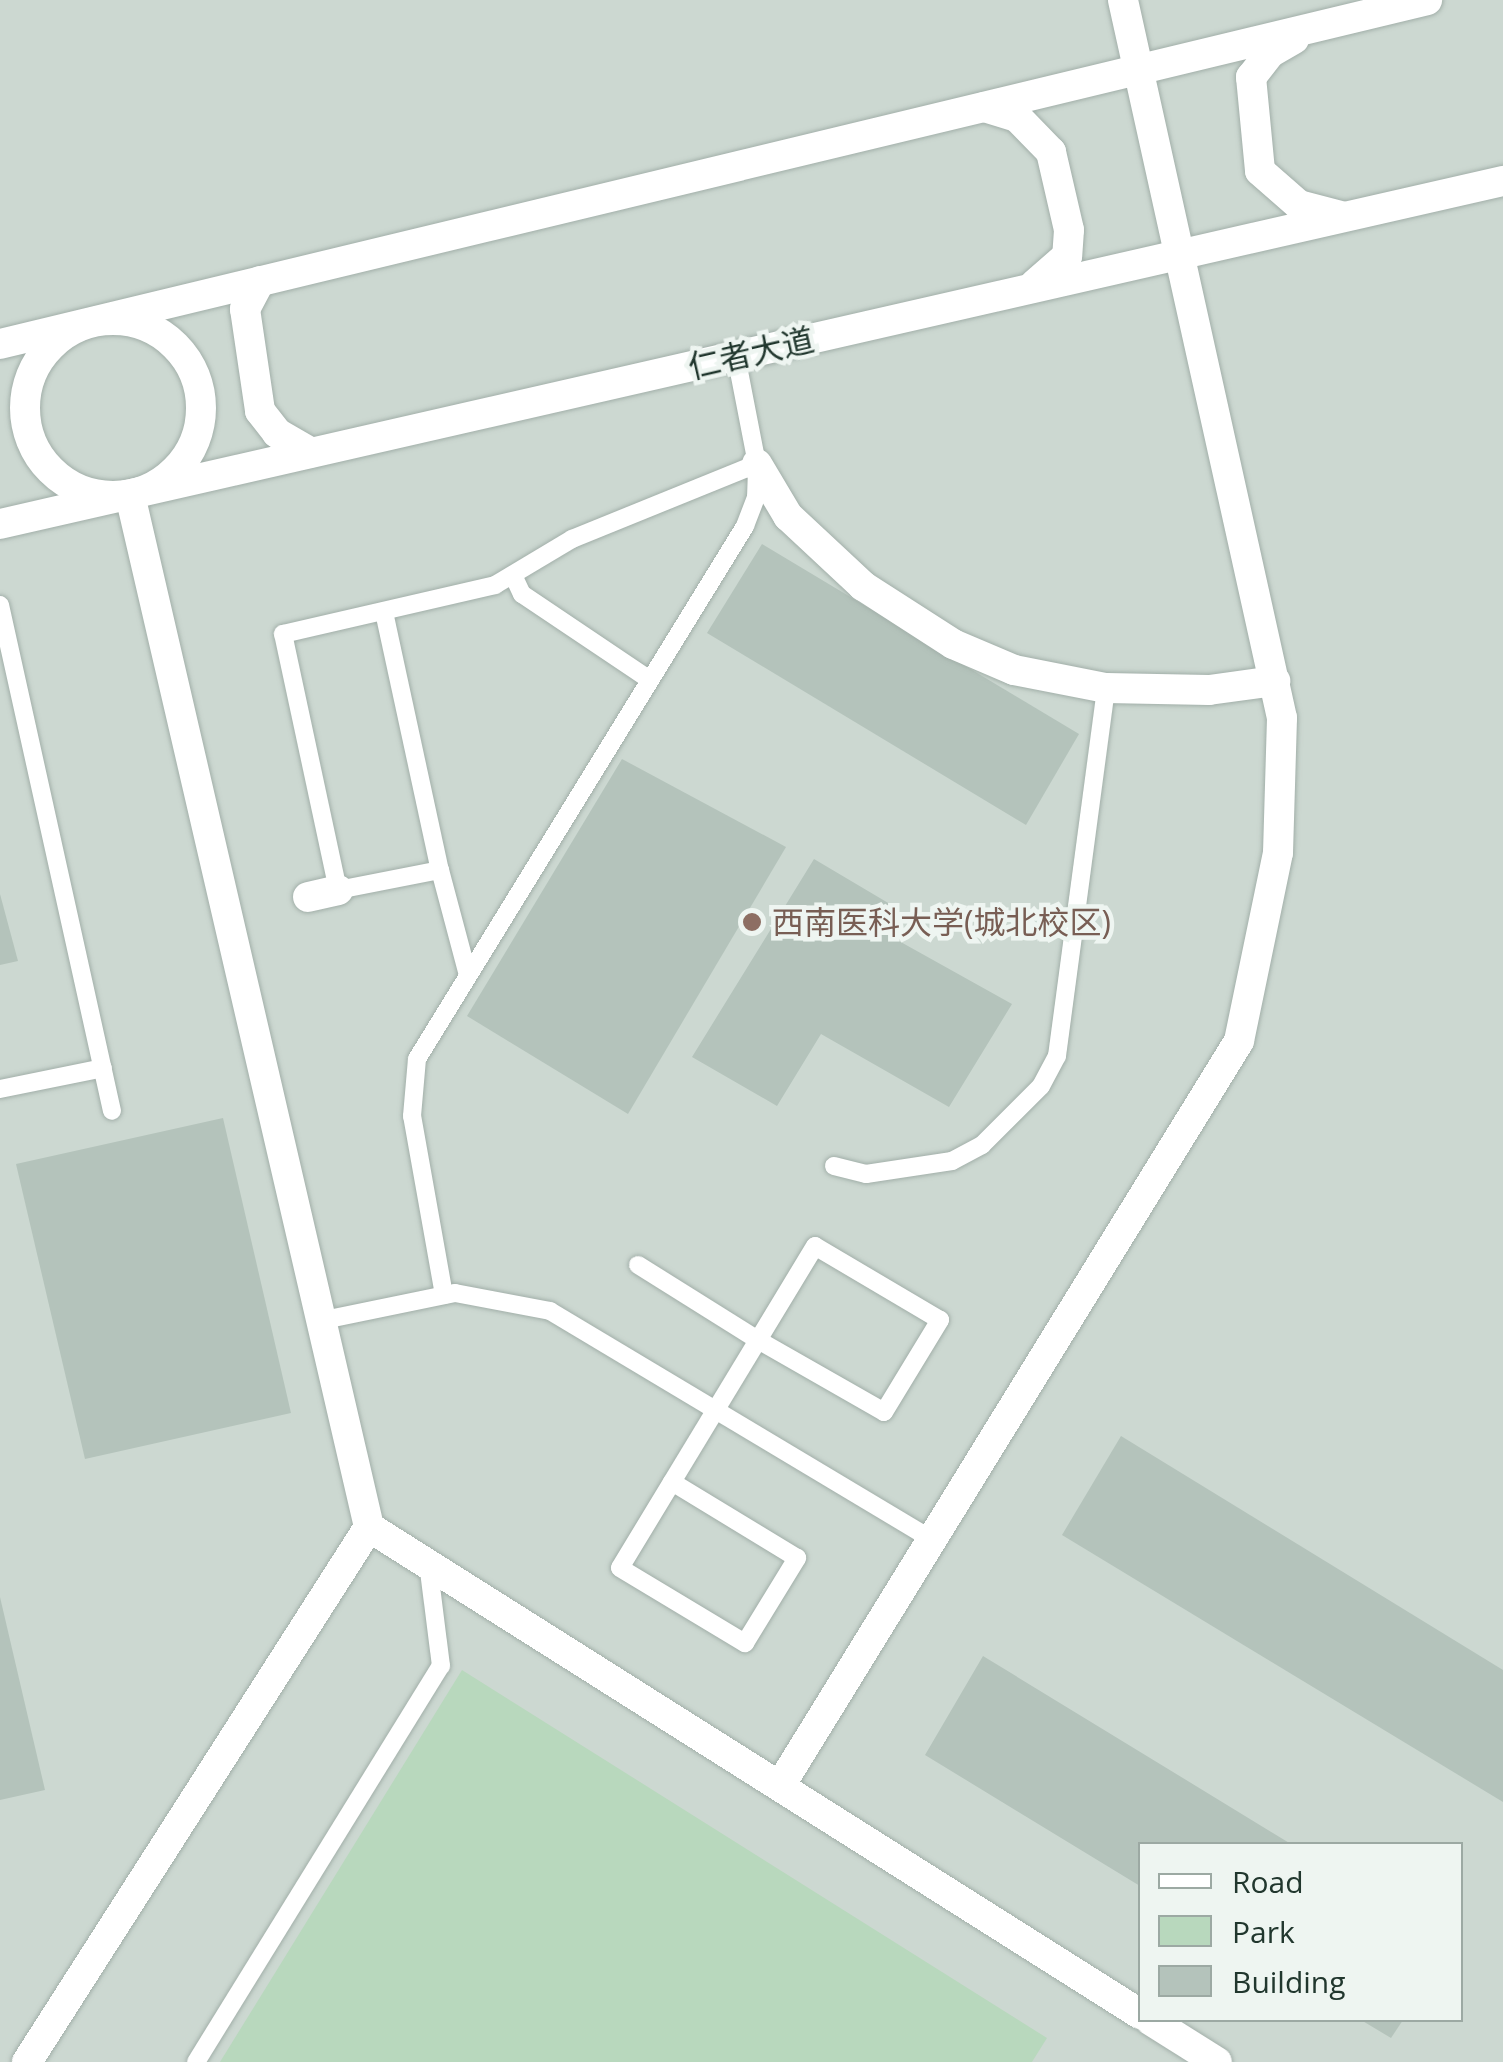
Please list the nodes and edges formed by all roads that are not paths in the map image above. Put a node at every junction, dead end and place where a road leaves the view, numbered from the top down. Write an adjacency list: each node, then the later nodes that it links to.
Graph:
1 (1123, 0): 4 (street)
2 (1428, 0): 3 (street)
3 (1314, 27): 4 (street); 7 (street)
4 (1137, 70): 5 (street); 8 (street)
5 (983, 107): 9 (street); 10 (street)
6 (1503, 182): 7 (street, 仁者大道)
7 (1350, 216): 8 (street, 仁者大道)
8 (1182, 254): 10 (street, 仁者大道); 22 (street)
9 (260, 281): 11 (street); 14 (street)
10 (1004, 295): 13 (street, 仁者大道)
11 (102, 320): 12 (street); 16 (street); 16 (street)
12 (0, 344)
13 (736, 356): 14 (street, 仁者大道); 15 (lane)
14 (311, 453): 16 (street, 仁者大道)
15 (757, 464): 18 (lane); 21 (lane); 23 (street)
16 (130, 495): 17 (street, 仁者大道); 34 (street)
17 (0, 524)
18 (513, 575): 20 (lane); 21 (lane)
19 (0, 605): 28 (lane)
20 (384, 612): 24 (lane); 25 (lane)
21 (650, 680): 27 (lane)
22 (1274, 681): 23 (street); 39 (street)
23 (1106, 688): 31 (lane)
24 (440, 870): 25 (lane); 27 (lane)
25 (338, 890): 26 (street)
26 (308, 898)
27 (468, 974): 33 (lane)
28 (103, 1068): 29 (lane); 30 (lane)
29 (0, 1089)
30 (112, 1110)
31 (834, 1166)
32 (638, 1265): 35 (lane)
33 (444, 1294): 34 (lane); 36 (lane)
34 (320, 1321): 38 (street)
35 (758, 1340): 35 (lane); 36 (lane)
36 (716, 1410): 37 (lane); 39 (lane)
37 (672, 1482): 37 (lane)
38 (369, 1527): 40 (street); 44 (street)
39 (932, 1540): 41 (street)
40 (428, 1564): 41 (street); 45 (lane)
41 (780, 1786): 42 (street)
42 (1138, 2013)
43 (1153, 2022): 46 (street)
44 (27, 2062)
45 (196, 2062)
46 (1218, 2062)

